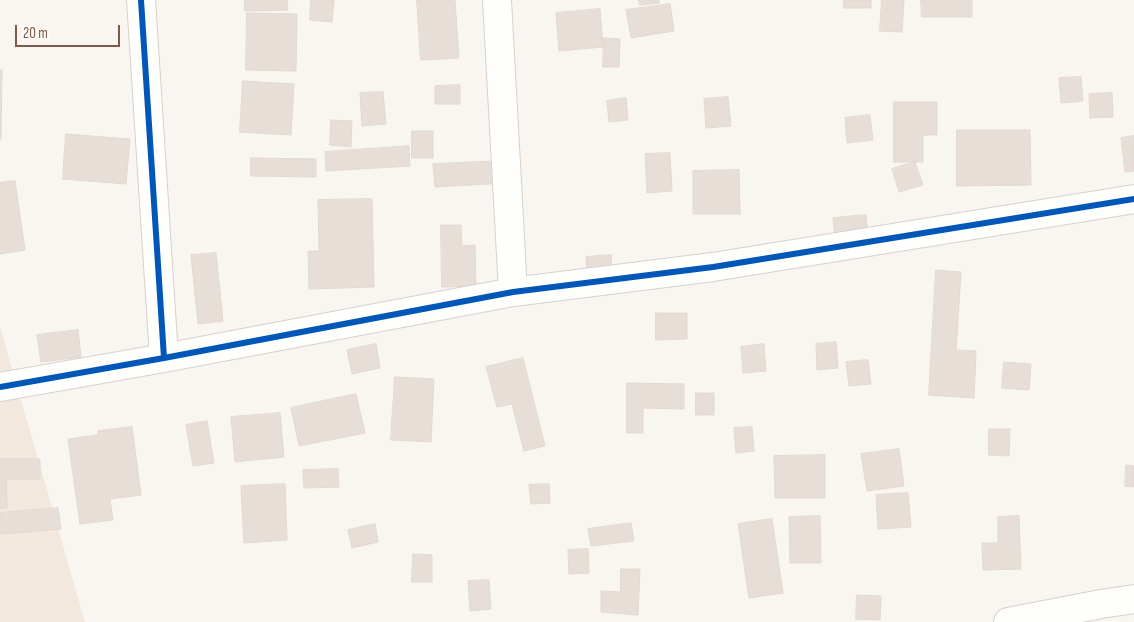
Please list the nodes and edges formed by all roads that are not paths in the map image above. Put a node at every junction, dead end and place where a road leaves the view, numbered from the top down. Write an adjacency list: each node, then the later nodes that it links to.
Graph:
1 (141, 0): 5 (street)
2 (496, 0): 4 (street)
3 (1134, 199): 4 (street)
4 (513, 292): 5 (street)
5 (164, 358): 6 (street)
6 (0, 387)
7 (1134, 600): 8 (street)
8 (1008, 622)

